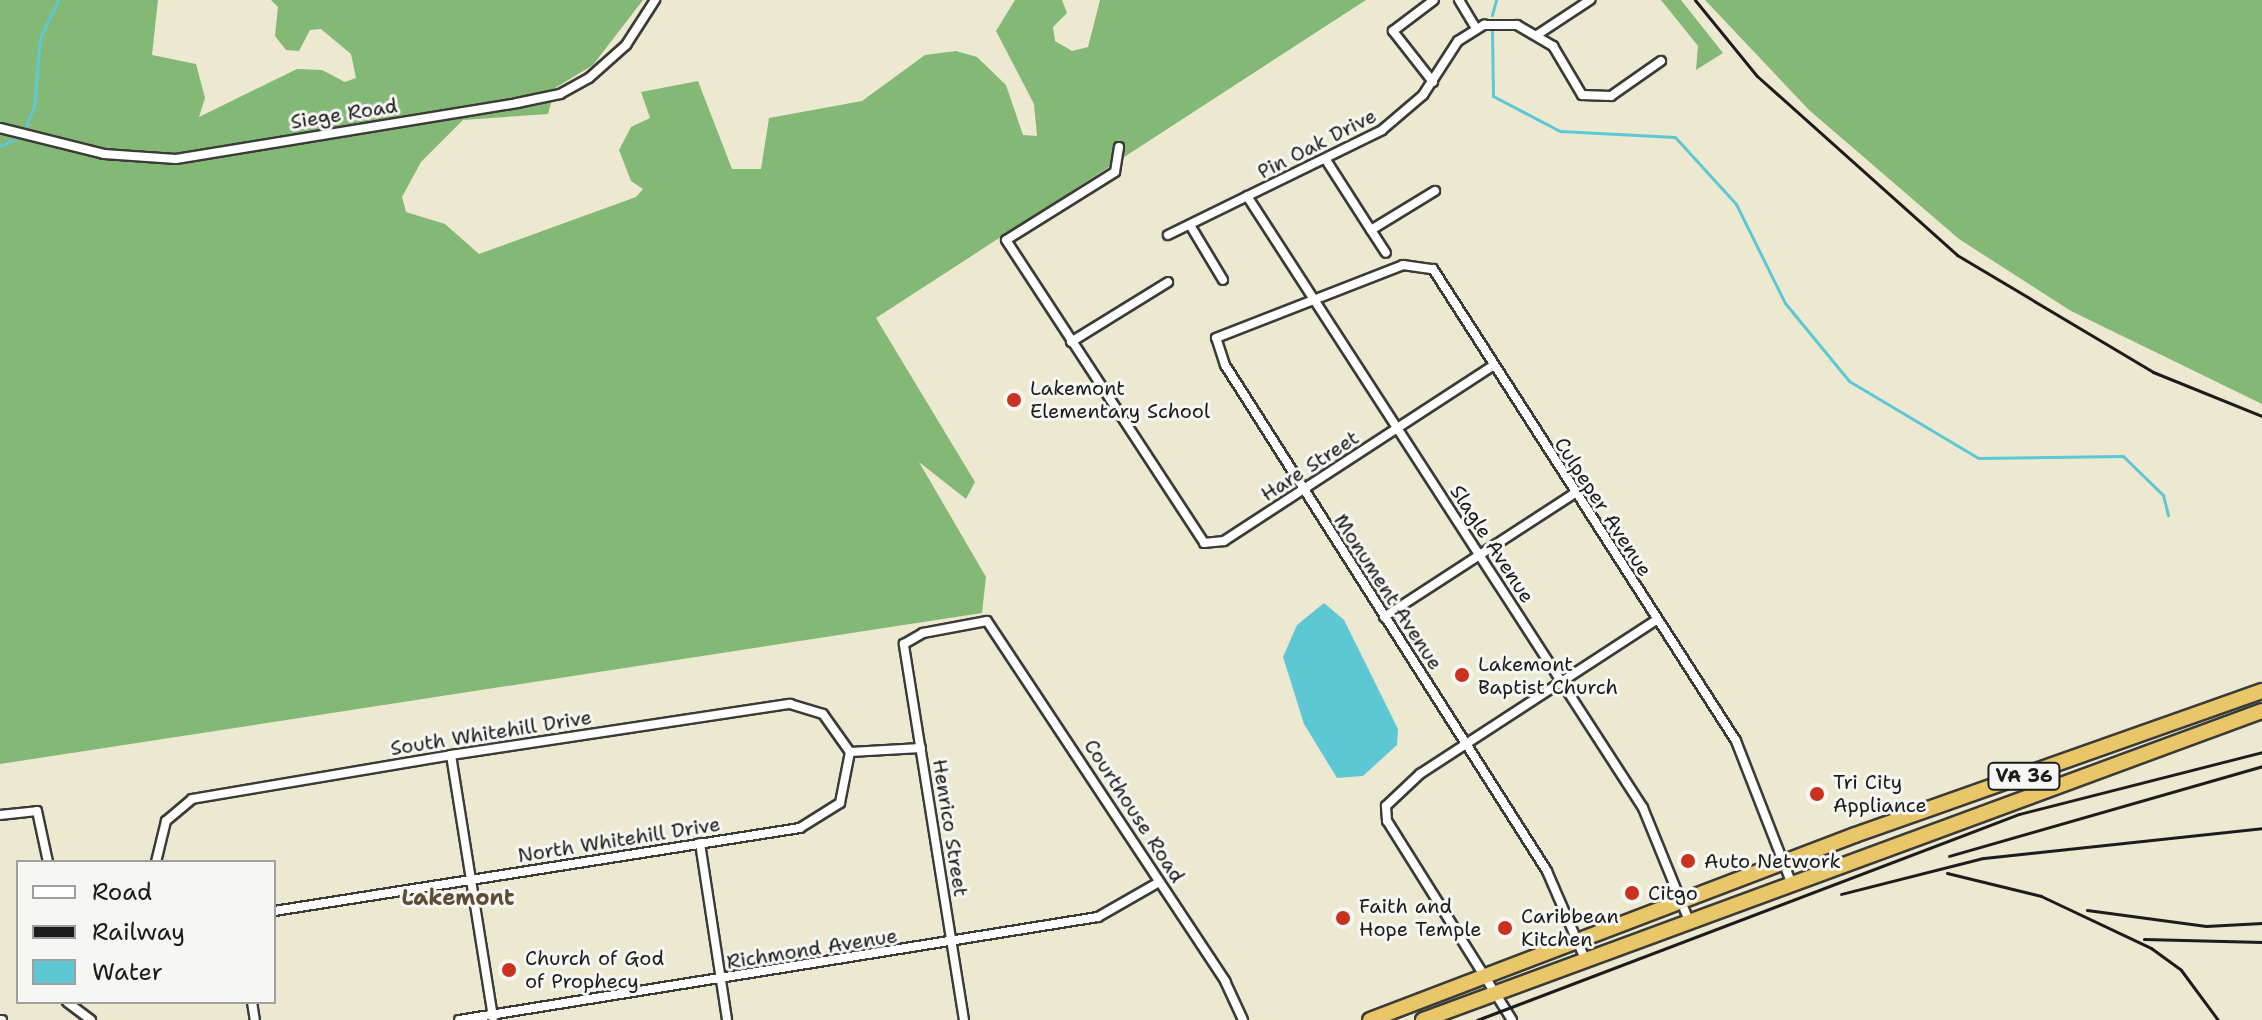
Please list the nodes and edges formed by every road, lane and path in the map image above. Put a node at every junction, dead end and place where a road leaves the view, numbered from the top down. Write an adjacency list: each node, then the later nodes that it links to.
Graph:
1 (655, 0): 9 (street, Siege Road)
2 (1434, 0): 8 (street)
3 (1459, 0): 5 (street)
4 (1590, 0): 6 (street)
5 (1476, 28): 6 (street); 8 (street, Pin Oak Drive)
6 (1537, 35): 7 (street)
7 (1661, 61)
8 (1433, 82): 11 (street, Pin Oak Drive)
9 (0, 128)
10 (1119, 147): 21 (street)
11 (1326, 160): 13 (street, Pin Oak Drive); 15 (street)
12 (1435, 191): 15 (street)
13 (1247, 196): 14 (street, Pin Oak Drive); 20 (street, Slagle Avenue)
14 (1190, 225): 16 (street, Pin Oak Drive); 18 (street)
15 (1371, 230): 17 (street)
16 (1168, 235)
17 (1386, 253)
18 (1223, 280)
19 (1168, 282): 21 (street)
20 (1315, 299): 22 (street, Culpeper Avenue); 23 (street, Slagle Avenue); 24 (street, Monument Avenue)
21 (1071, 342): 24 (street, Hare Street)
22 (1492, 366): 23 (street, Hare Street); 25 (street, Culpeper Avenue)
23 (1398, 427): 24 (street, Hare Street); 26 (street, Slagle Avenue)
24 (1303, 489): 27 (street, Monument Avenue)
25 (1575, 493): 26 (street); 28 (street, Culpeper Avenue)
26 (1480, 555): 27 (street); 30 (street, Slagle Avenue)
27 (1384, 617): 33 (street, Monument Avenue)
28 (1656, 620): 30 (street); 41 (street, Culpeper Avenue)
29 (906, 640): 34 (street, Henrico Street); 43 (street, Courthouse Road)
30 (1561, 681): 33 (street); 45 (street, Slagle Avenue)
31 (2262, 691): 41 (highway, VA 36)
32 (2262, 711): 44 (highway, VA 36)
33 (1466, 743): 48 (street, Monument Avenue); 51 (street)
34 (921, 748): 35 (street); 49 (street, Henrico Street)
35 (850, 752): 36 (street, South Whitehill Drive); 38 (street, North Whitehill Drive)
36 (451, 755): 40 (street, South Whitehill Drive); 42 (street)
37 (0, 815): 39 (street)
38 (700, 843): 42 (street, North Whitehill Drive); 52 (street)
39 (48, 860)
40 (156, 860)
41 (1786, 862): 44 (street, Culpeper Avenue); 45 (highway, VA 36)
42 (470, 880): 46 (street, North Whitehill Drive); 55 (street)
43 (1159, 882): 49 (street, Richmond Avenue); 60 (street, Courthouse Road)
44 (1791, 882): 47 (highway, VA 36)
45 (1682, 901): 47 (street, Slagle Avenue); 48 (highway, VA 36)
46 (276, 911)
47 (1689, 921): 50 (highway, VA 36)
48 (1578, 941): 50 (street, Monument Avenue); 51 (highway, VA 36)
49 (951, 943): 52 (street, Richmond Avenue); 59 (street, Henrico Street)
50 (1585, 959): 53 (highway, VA 36)
51 (1486, 976): 53 (street); 61 (highway, VA 36)
52 (721, 979): 55 (street, Richmond Avenue); 58 (street)
53 (1498, 992): 62 (highway, VA 36); 63 (street)
54 (69, 1004): 56 (street)
55 (493, 1017): 57 (street, Richmond Avenue)
56 (91, 1020)
57 (459, 1020)
58 (727, 1020)
59 (964, 1020)
60 (1243, 1020)
61 (1370, 1020)
62 (1423, 1020)
63 (1512, 1020)

